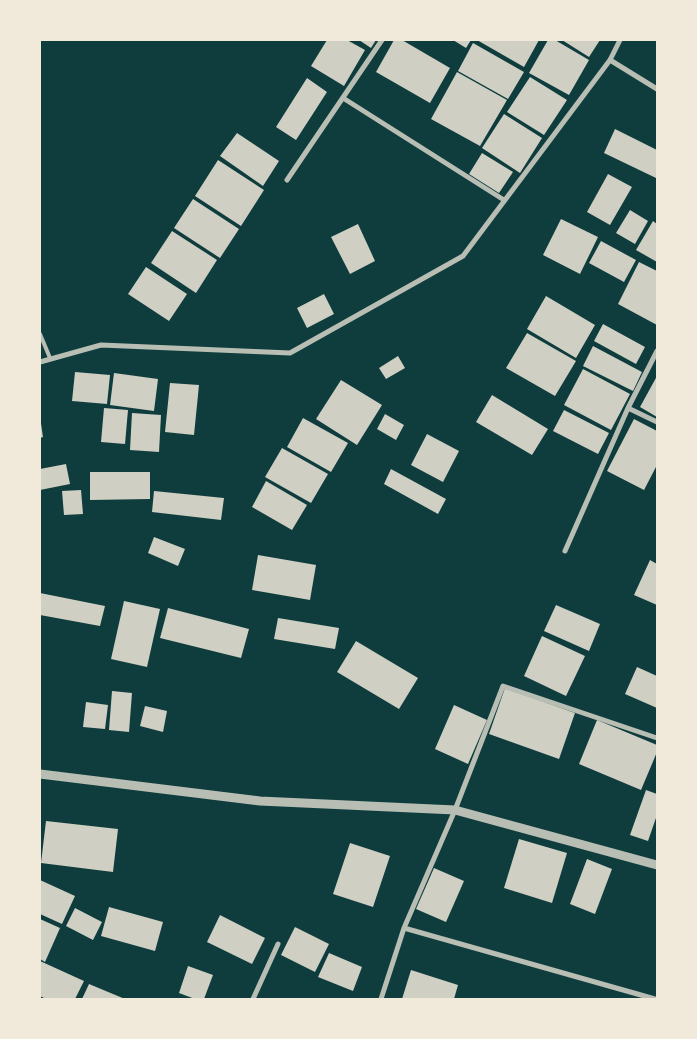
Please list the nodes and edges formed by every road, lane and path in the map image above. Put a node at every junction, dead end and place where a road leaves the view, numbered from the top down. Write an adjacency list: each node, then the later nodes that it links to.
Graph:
1 (382, 40): 5 (street)
2 (620, 40): 3 (street)
3 (610, 60): 4 (street); 7 (street)
4 (657, 89)
5 (343, 98): 6 (street); 7 (street)
6 (287, 180)
7 (504, 200): 10 (street)
8 (40, 334): 10 (lane)
9 (657, 351): 12 (street)
10 (50, 358): 11 (street)
11 (40, 362)
12 (628, 408): 13 (street); 14 (street)
13 (657, 422)
14 (565, 551)
15 (657, 738): 17 (street)
16 (40, 774): 17 (street)
17 (455, 810): 18 (street); 19 (street)
18 (657, 865)
19 (404, 928): 23 (street); 24 (street)
20 (278, 944): 21 (street)
21 (254, 998): 22 (street)
22 (263, 999)
23 (380, 999)
24 (656, 999)

